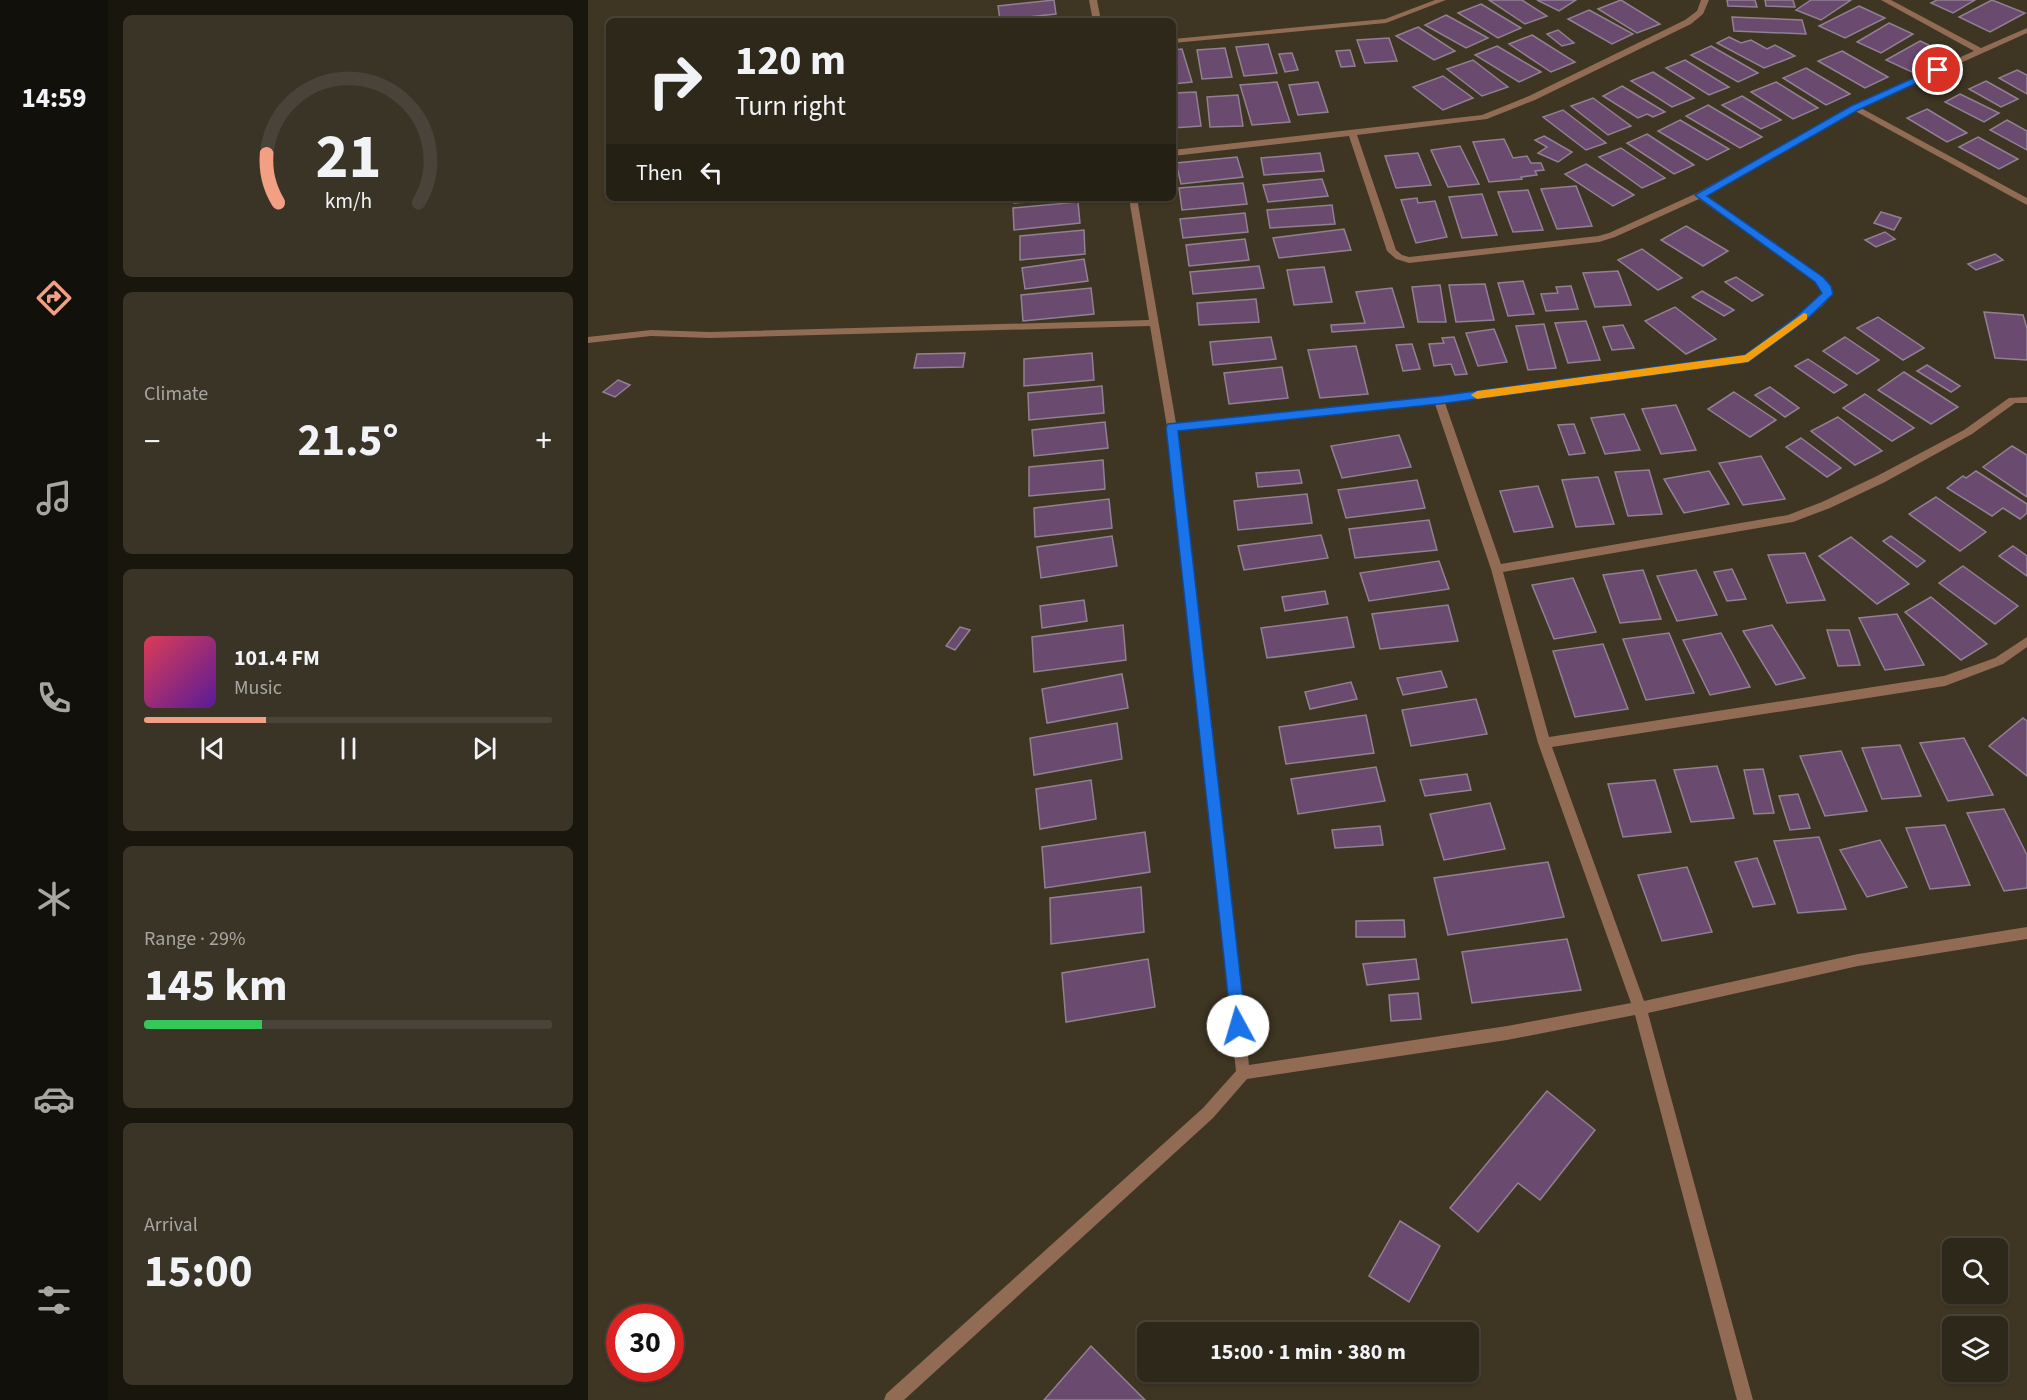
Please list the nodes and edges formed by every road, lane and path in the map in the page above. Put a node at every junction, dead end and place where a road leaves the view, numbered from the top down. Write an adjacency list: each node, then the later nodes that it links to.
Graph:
1 (1093, 0): 5 (street)
2 (1443, 0): 7 (street)
3 (1705, 0): 10 (street)
4 (1885, 0): 8 (street)
5 (1096, 18)
6 (2027, 30): 8 (street)
7 (1176, 41)
8 (1980, 51): 9 (street)
9 (1855, 108): 13 (street); 14 (street)
10 (1352, 133): 11 (street); 13 (street)
11 (1176, 153)
12 (2027, 190): 14 (street)
13 (1700, 195): 19 (street)
14 (2016, 196): 16 (street)
15 (1134, 201): 17 (street)
16 (2027, 202)
17 (1155, 323): 18 (street); 21 (street)
18 (588, 340)
19 (1439, 400): 21 (street); 22 (street)
20 (2027, 400): 22 (street)
21 (1172, 427): 27 (street)
22 (1497, 569): 24 (street)
23 (2027, 641): 24 (street)
24 (1544, 743): 26 (street)
25 (2027, 933): 26 (street)
26 (1640, 1008): 27 (street); 29 (street)
27 (1243, 1072): 28 (street)
28 (892, 1400)
29 (1745, 1400)

